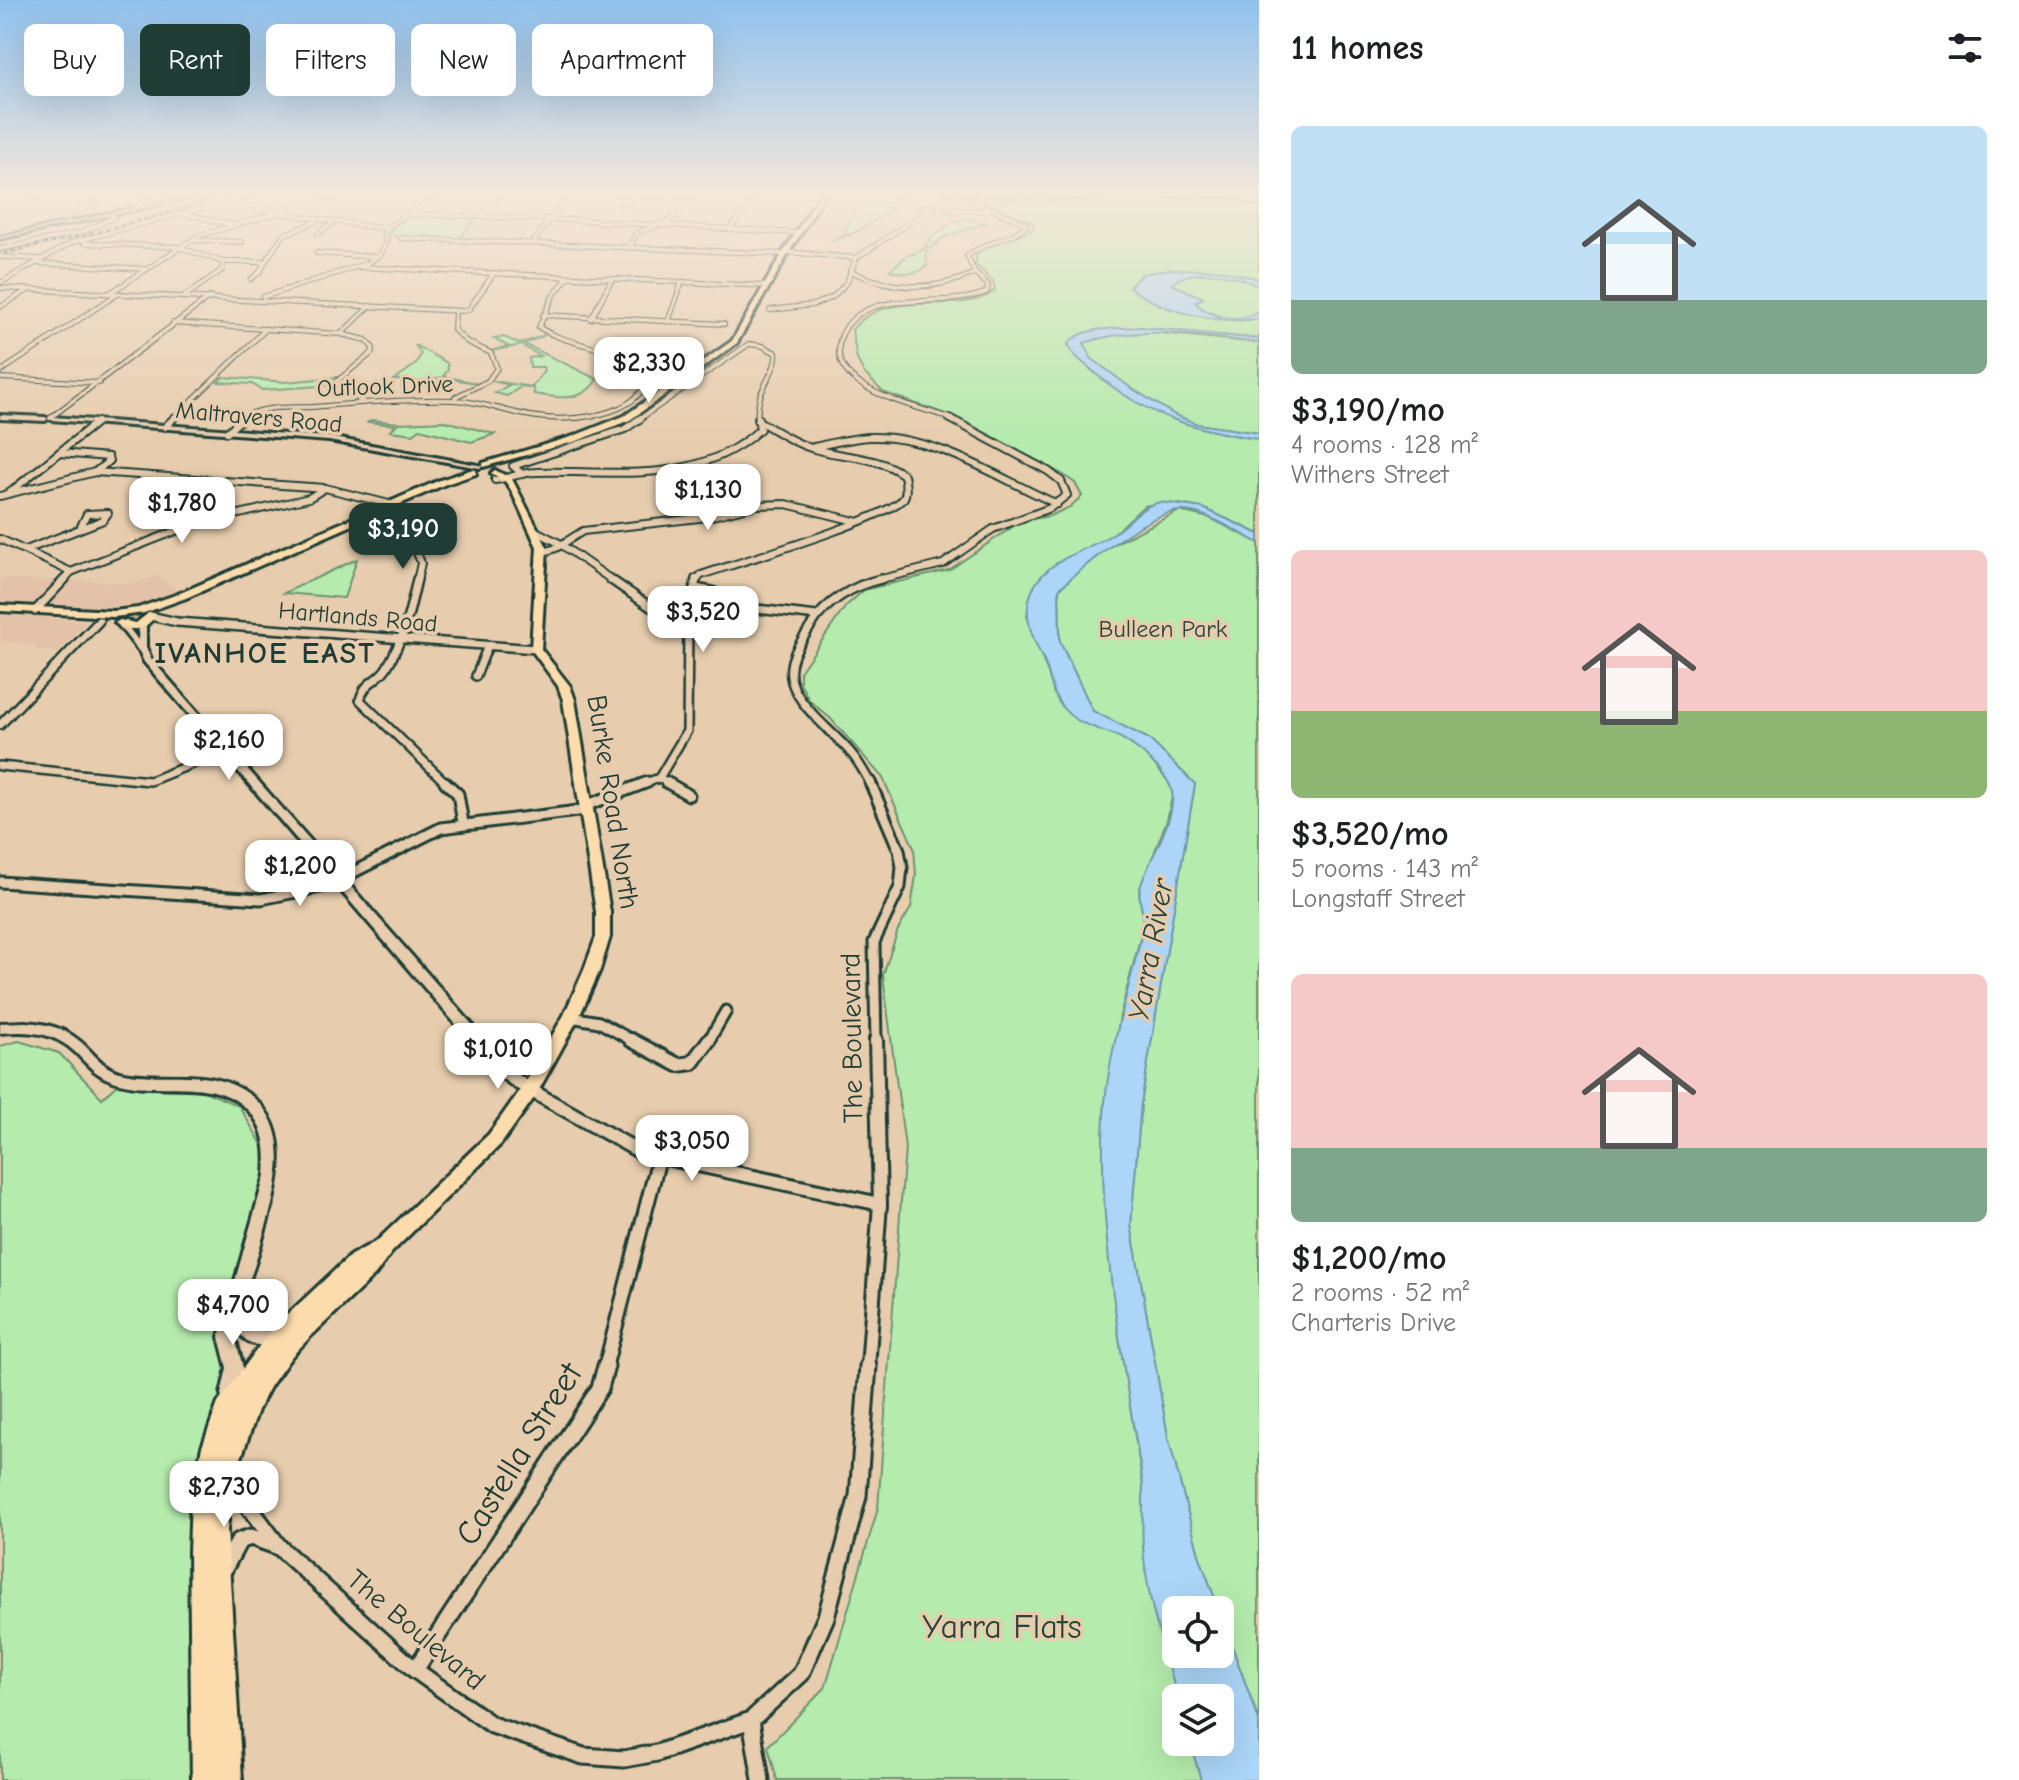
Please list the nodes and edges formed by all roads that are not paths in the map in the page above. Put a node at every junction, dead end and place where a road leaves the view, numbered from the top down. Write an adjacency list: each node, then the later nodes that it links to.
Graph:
1 (138, 275): 23 (street)
2 (215, 275): 25 (street)
3 (256, 275): 14 (street)
4 (334, 275): 27 (street)
5 (479, 275): 11 (street)
6 (773, 275): 21 (main road)
7 (849, 275): 19 (street)
8 (857, 275): 17 (street)
9 (970, 275): 13 (street)
10 (977, 275): 18 (street)
11 (492, 276): 12 (street); 31 (street); 31 (street)
12 (568, 277): 15 (street); 32 (street)
13 (964, 278): 17 (street); 18 (street)
14 (251, 279)
15 (612, 279): 16 (street); 33 (street)
16 (682, 282): 21 (street); 34 (street)
17 (869, 282): 19 (street)
18 (984, 282): 66 (street)
19 (846, 285): 30 (street)
20 (0, 286): 22 (street)
21 (767, 286): 57 (main road)
22 (30, 289): 23 (street); 29 (street)
23 (110, 293): 24 (street)
24 (119, 293): 25 (street); 39 (street)
25 (185, 296): 26 (street)
26 (210, 297): 27 (street); 35 (street)
27 (261, 300): 28 (street)
28 (370, 306): 31 (street); 38 (street)
29 (0, 307)
30 (770, 310)
31 (454, 312): 41 (street)
32 (543, 315): 33 (street); 44 (street, Outlook Drive)
33 (591, 319): 34 (street)
34 (668, 322): 36 (street)
35 (173, 323): 37 (street); 40 (street)
36 (724, 324)
37 (266, 329): 38 (street); 51 (street)
38 (341, 334): 42 (street)
39 (0, 375): 40 (street)
40 (99, 383): 48 (street)
41 (469, 392): 43 (street); 44 (street)
42 (354, 398): 45 (street); 46 (street)
43 (440, 401): 44 (street, Outlook Drive); 45 (street, Outlook Drive)
44 (471, 402)
45 (372, 404): 46 (street, Outlook Drive)
46 (346, 405): 52 (street, Outlook Drive)
47 (0, 417): 48 (street, Maltravers Road)
48 (49, 419): 50 (street, Maltravers Road)
49 (757, 419): 53 (street); 54 (street); 60 (street)
50 (97, 422): 51 (street, Maltravers Road); 56 (street)
51 (165, 427): 52 (street, Maltravers Road)
52 (227, 432): 58 (street, Maltravers Road)
53 (758, 433): 54 (street); 60 (street)
54 (780, 434): 55 (street)
55 (811, 448): 66 (street); 68 (street)
56 (60, 453): 59 (street); 64 (street)
57 (523, 456): 58 (main road); 61 (main road)
58 (478, 471): 61 (main road); 67 (main road)
59 (95, 472): 63 (street); 64 (street)
60 (522, 474): 62 (street)
61 (496, 475): 62 (main road); 65 (main road)
62 (508, 479): 65 (main road)
63 (325, 488): 67 (street); 75 (street)
64 (1, 498)
65 (519, 500): 70 (main road)
66 (1057, 504): 81 (street, The Boulevard)
67 (393, 505): 82 (main road); 86 (street)
68 (855, 521): 72 (street); 76 (street)
69 (81, 526): 73 (street)
70 (534, 530): 72 (street); 74 (main road)
71 (0, 539): 73 (street)
72 (559, 543): 74 (street); 84 (street)
73 (26, 550): 75 (street)
74 (542, 550): 88 (main road)
75 (71, 572): 78 (street)
76 (695, 588): 81 (street); 84 (street)
77 (0, 608): 78 (main road)
78 (35, 611): 79 (main road)
79 (56, 613): 80 (main road); 83 (main road)
80 (127, 613): 82 (main road); 85 (main road)
81 (817, 616): 105 (street, The Boulevard)
82 (145, 618): 85 (main road); 86 (street, Hartlands Road); 89 (street)
83 (99, 621): 85 (main road); 91 (street)
84 (688, 623): 94 (street)
85 (121, 624): 89 (street)
86 (401, 640): 87 (street, Hartlands Road); 97 (street)
87 (487, 648): 88 (street, Hartlands Road); 90 (street)
88 (536, 649): 96 (main road, Burke Road North)
89 (145, 655): 92 (street)
90 (476, 676)
91 (0, 725)
92 (224, 751): 93 (street); 98 (street)
93 (0, 766)
94 (659, 778): 95 (street); 96 (street)
95 (689, 795)
96 (585, 808): 97 (street); 101 (main road, Burke Road North)
97 (463, 823): 98 (street)
98 (338, 879): 99 (street); 103 (street)
99 (0, 882)
100 (726, 1011): 101 (street)
101 (571, 1017): 103 (main road, Burke Road North)
102 (0, 1028): 107 (street)
103 (530, 1090): 104 (street); 106 (main road, Burke Road North)
104 (659, 1158): 105 (street); 113 (street, Castella Street)
105 (880, 1204): 114 (street, The Boulevard)
106 (385, 1246): 108 (main road, Burke Road North); 110 (main road, Burke Road North)
107 (239, 1299): 108 (street); 109 (street)
108 (278, 1337): 109 (main road, Burke Road North)
109 (225, 1410): 115 (main road, Burke Road North)
110 (229, 1461): 111 (street, The Boulevard); 112 (main road, Burke Road North)
111 (279, 1547): 112 (street); 113 (street, The Boulevard)
112 (219, 1595): 116 (main road, Burke Road North)
113 (415, 1670): 114 (street, The Boulevard)
114 (751, 1720): 117 (street)
115 (205, 1780)
116 (229, 1780)
117 (761, 1780)

